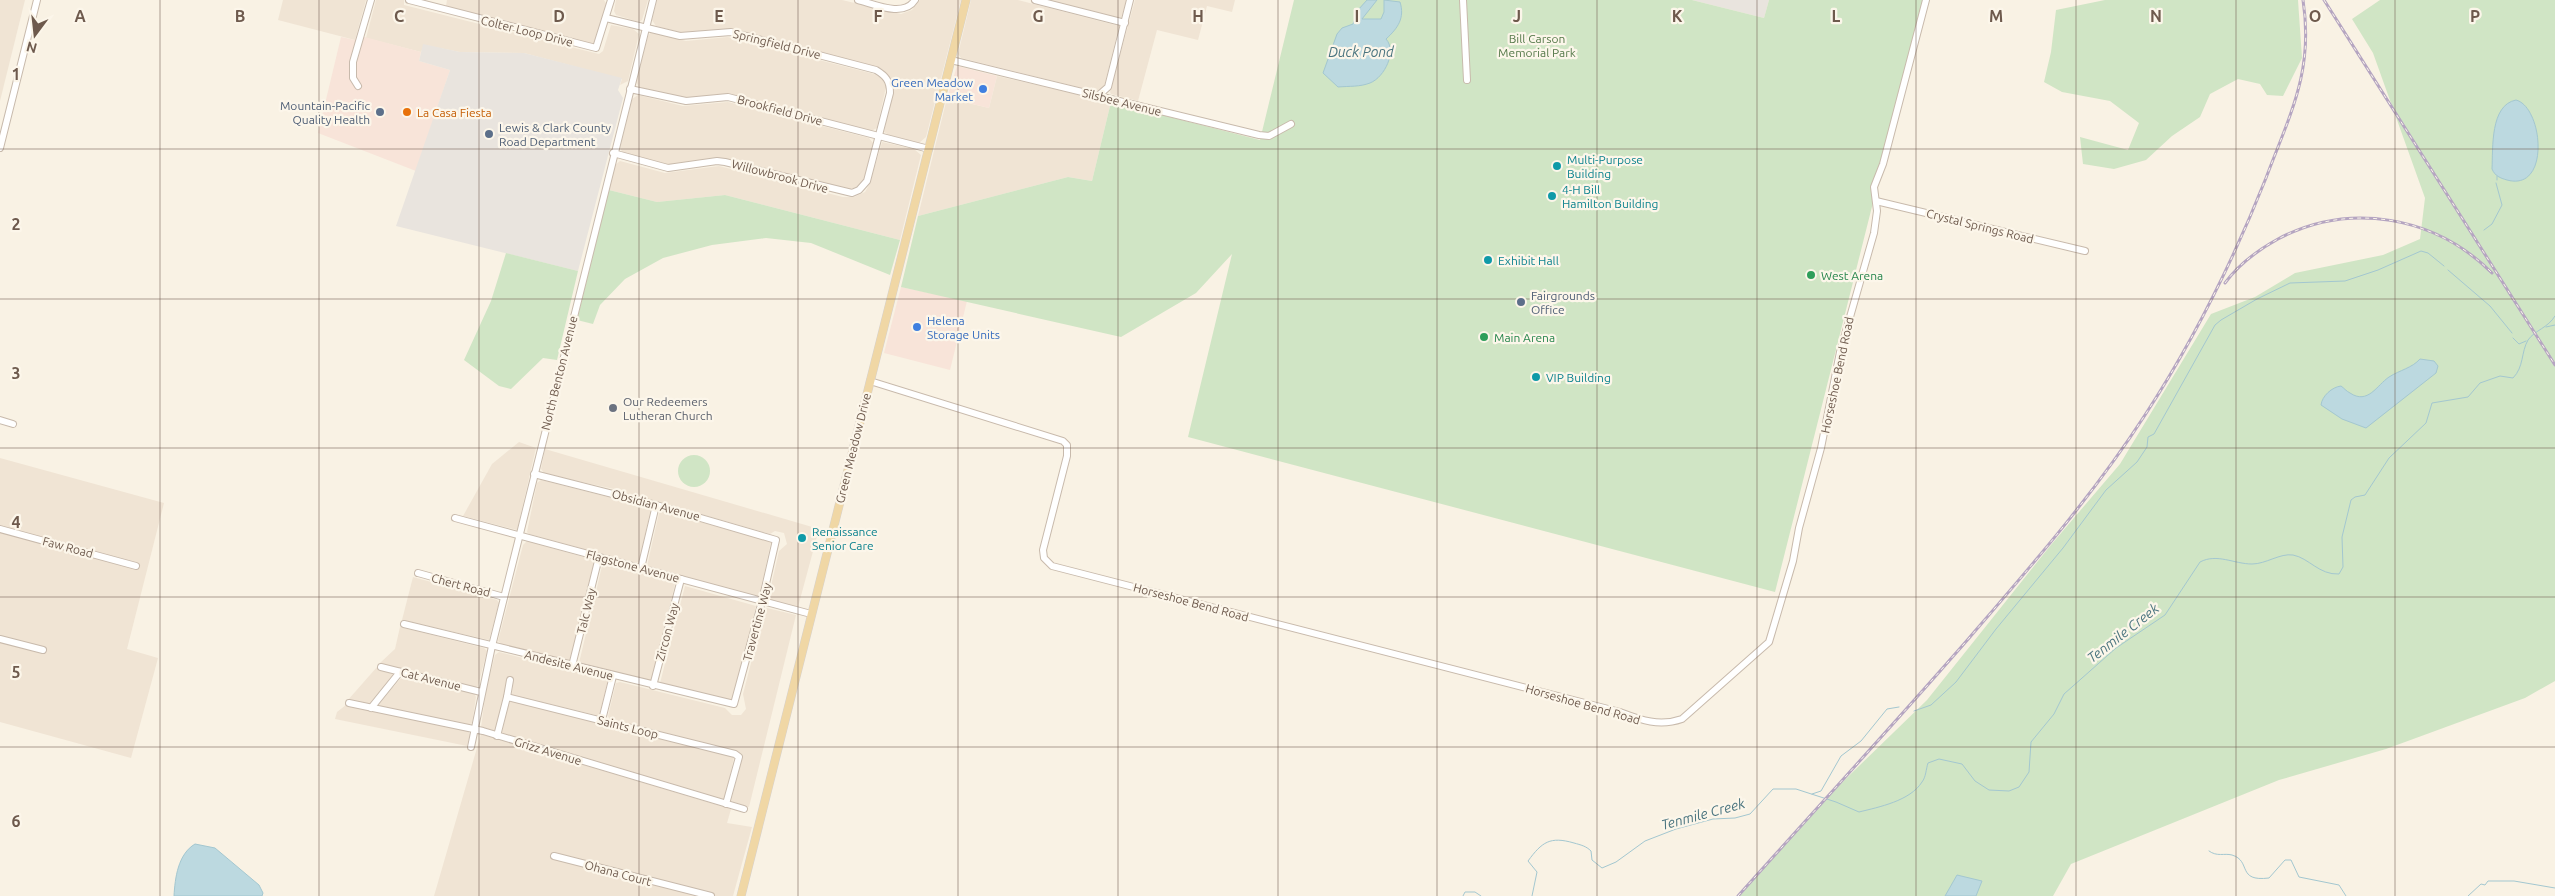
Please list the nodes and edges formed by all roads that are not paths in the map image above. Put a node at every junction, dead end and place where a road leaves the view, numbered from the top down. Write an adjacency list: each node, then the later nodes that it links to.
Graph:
1 (37, 0): 23 (street)
2 (371, 0): 18 (street)
3 (409, 0): 13 (street, Colter Loop Drive)
4 (611, 0): 13 (street, Colter Loop Drive)
5 (652, 0): 15 (street, North Benton Avenue)
6 (858, 0): 7 (street)
7 (915, 0)
8 (966, 0): 16 (main road, Green Meadow Drive)
9 (1035, 0): 14 (street)
10 (1130, 0): 14 (street)
11 (1463, 0): 17 (street)
12 (1926, 0): 26 (street, Horseshoe Bend Road)
13 (606, 18): 15 (street, Springfield Drive)
14 (1125, 22): 20 (street)
15 (646, 27): 19 (street, North Benton Avenue); 22 (street, Springfield Drive)
16 (951, 60): 20 (street, Silsbee Avenue); 24 (main road, Green Meadow Drive)
17 (1466, 80)
18 (358, 86)
19 (630, 89): 22 (street, Brookfield Drive); 25 (street, North Benton Avenue)
20 (1099, 95): 21 (street, Silsbee Avenue)
21 (1291, 124)
22 (878, 136): 24 (street, Brookfield Drive); 25 (street, Willowbrook Drive)
23 (0, 148)
24 (929, 149): 28 (main road, Green Meadow Drive)
25 (613, 153): 31 (street, North Benton Avenue)
26 (1876, 201): 27 (street, Crystal Springs Road); 28 (street, Horseshoe Bend Road)
27 (2085, 251)
28 (870, 381): 44 (main road, Green Meadow Drive)
29 (0, 420): 30 (street)
30 (13, 424)
31 (534, 474): 32 (street, Obsidian Avenue); 35 (street, North Benton Avenue)
32 (656, 505): 36 (street, Obsidian Avenue); 39 (street)
33 (455, 518): 35 (street, Flagstone Avenue)
34 (0, 529): 38 (street, Faw Road)
35 (520, 535): 37 (street, Flagstone Avenue); 42 (street, North Benton Avenue)
36 (776, 540): 43 (street, Travertine Way)
37 (599, 557): 39 (street, Flagstone Avenue); 49 (street, Talc Way)
38 (136, 566)
39 (641, 568): 41 (street, Flagstone Avenue)
40 (418, 573): 42 (street, Chert Road)
41 (681, 579): 43 (street, Flagstone Avenue); 54 (street, Zircon Way)
42 (504, 597): 47 (street, North Benton Avenue)
43 (762, 601): 44 (street, Flagstone Avenue); 58 (street, Travertine Way)
44 (811, 614): 68 (main road, Green Meadow Drive)
45 (404, 624): 47 (street, Andesite Avenue)
46 (0, 640): 48 (street)
47 (492, 646): 49 (street, Andesite Avenue); 55 (street, North Benton Avenue)
48 (42, 650)
49 (572, 666): 52 (street, Andesite Avenue)
50 (381, 667): 51 (street, Cat Avenue)
51 (400, 672): 55 (street, Cat Avenue); 59 (street)
52 (613, 676): 54 (street, Andesite Avenue); 60 (street)
53 (510, 680): 56 (street)
54 (653, 686): 58 (street, Andesite Avenue)
55 (481, 692): 61 (street, North Benton Avenue)
56 (507, 697): 60 (street, Saints Loop); 62 (street)
57 (349, 703): 59 (street, Grizz Avenue)
58 (734, 704)
59 (371, 708): 61 (street, Grizz Avenue)
60 (602, 720): 64 (street, Saints Loop)
61 (475, 730): 62 (street, Grizz Avenue); 63 (street, North Benton Avenue)
62 (497, 736): 64 (street, Grizz Avenue)
63 (471, 747)
64 (726, 804): 65 (street, Grizz Avenue)
65 (744, 809)
66 (554, 856): 67 (street, Ohana Court)
67 (711, 896)
68 (740, 896)

